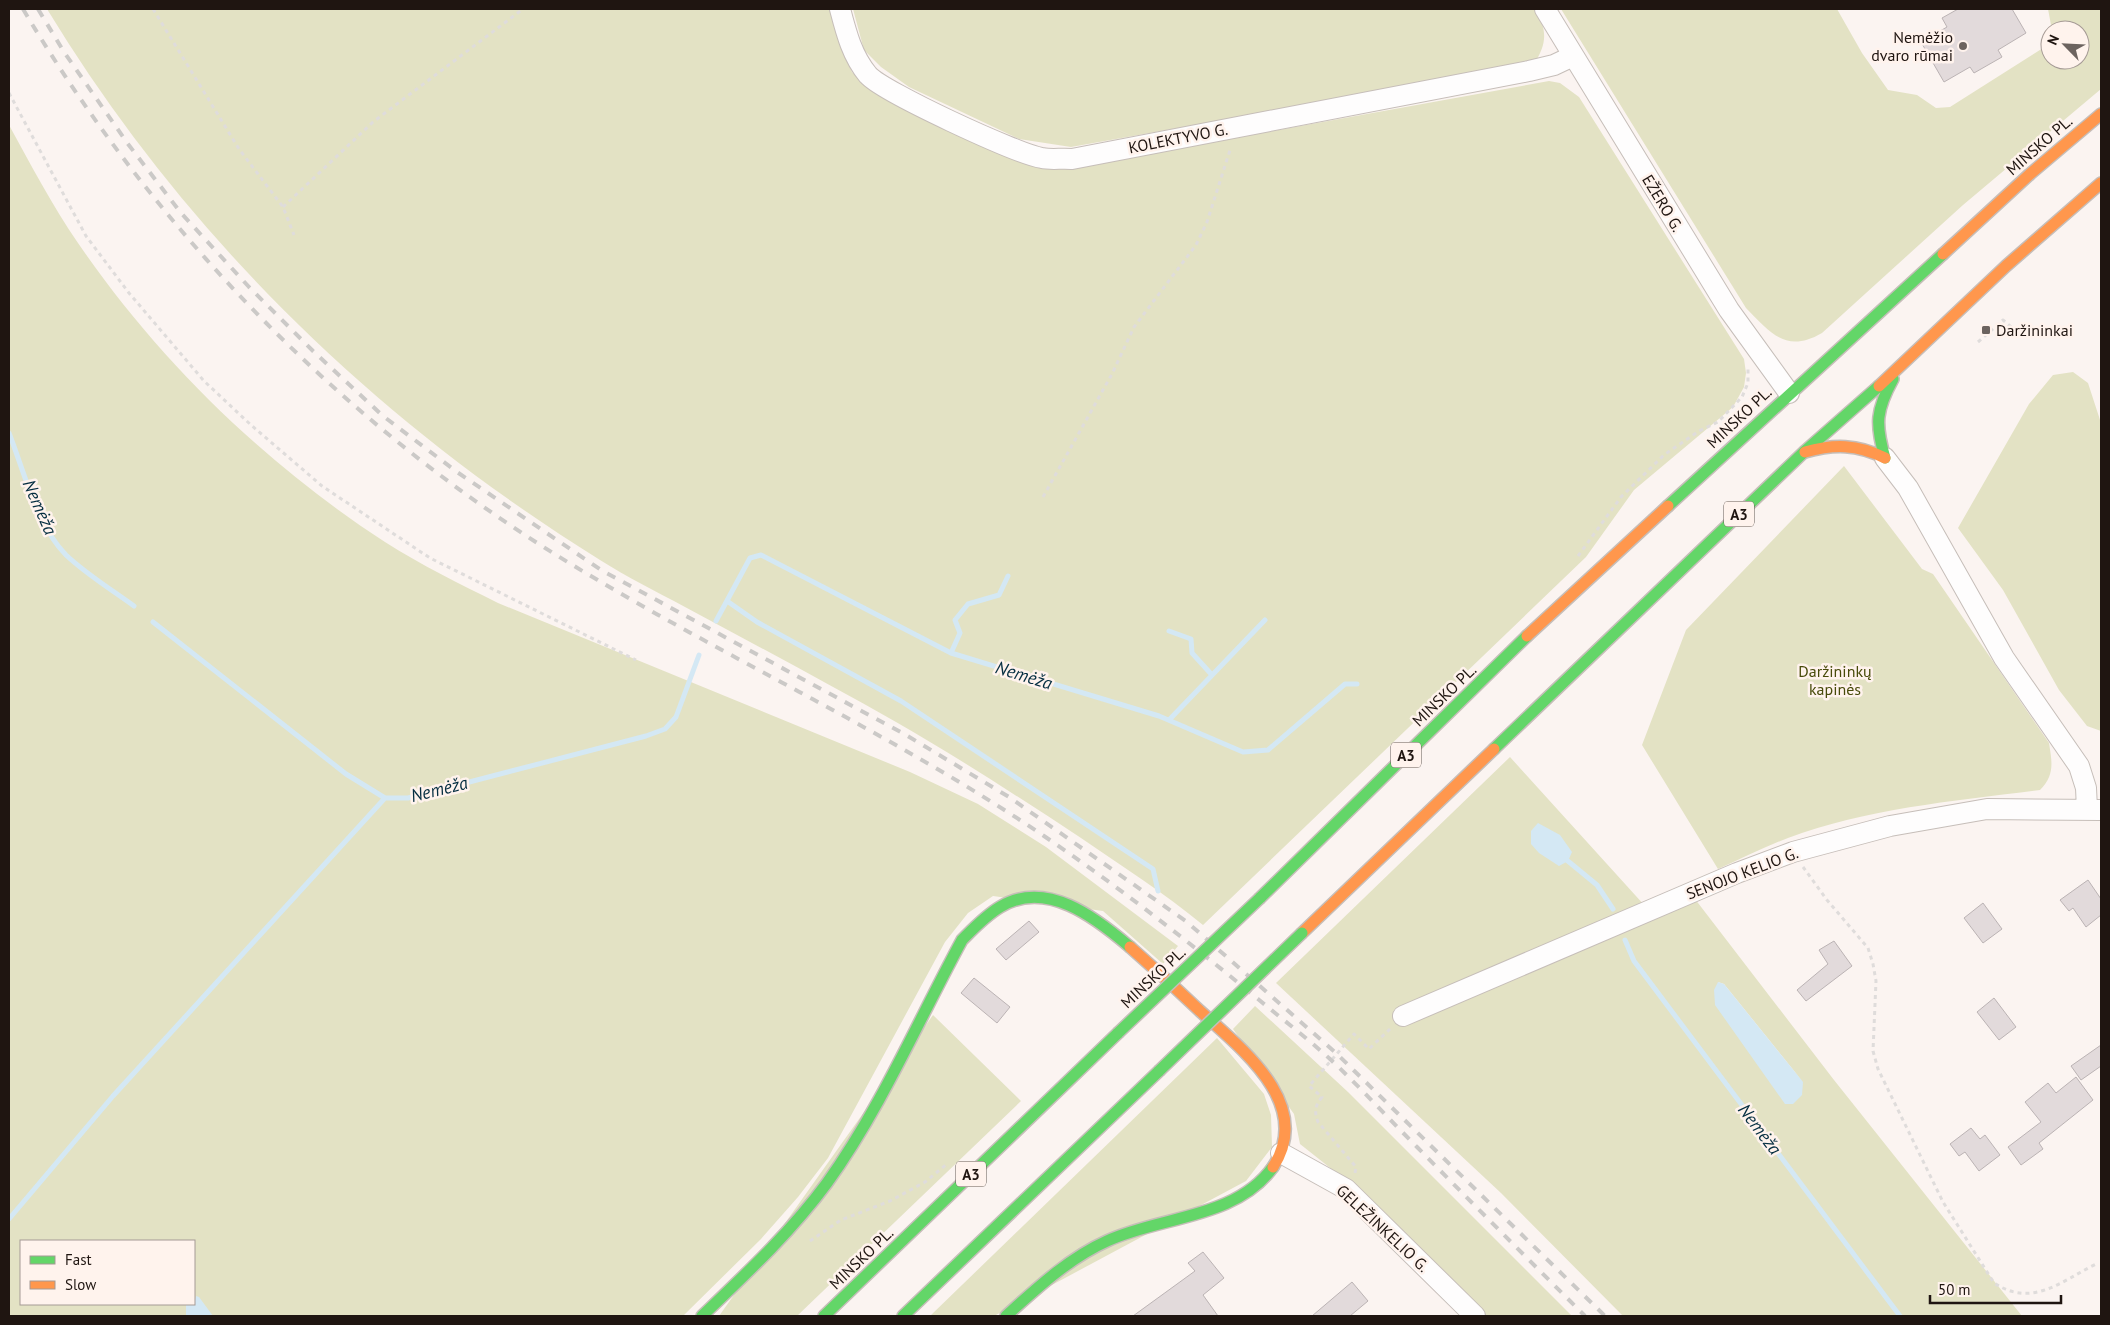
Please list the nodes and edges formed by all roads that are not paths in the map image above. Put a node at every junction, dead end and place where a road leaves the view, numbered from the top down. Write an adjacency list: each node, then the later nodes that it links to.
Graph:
1 (840, 9): 3 (street, KOLEKTYVO G.)
2 (1545, 9): 3 (street, EŽERO G.)
3 (1573, 56): 7 (street, EŽERO G.)
4 (2101, 114): 7 (highway, MINSKO PL. / A3)
5 (2101, 182): 6 (highway, A3)
6 (1899, 369): 8 (highway, A3); 9 (highway)
7 (1789, 392): 14 (highway, MINSKO PL. / A3, bridge)
8 (1804, 452): 9 (highway); 15 (highway, A3, bridge)
9 (1885, 458): 10 (street)
10 (2094, 809): 11 (street, SENOJO KELIO G.)
11 (1403, 1016)
12 (1281, 1153): 13 (highway); 16 (highway); 17 (street, GELEŽINKELIO G.)
13 (702, 1316)
14 (824, 1316)
15 (903, 1316)
16 (1006, 1316)
17 (1475, 1316)

